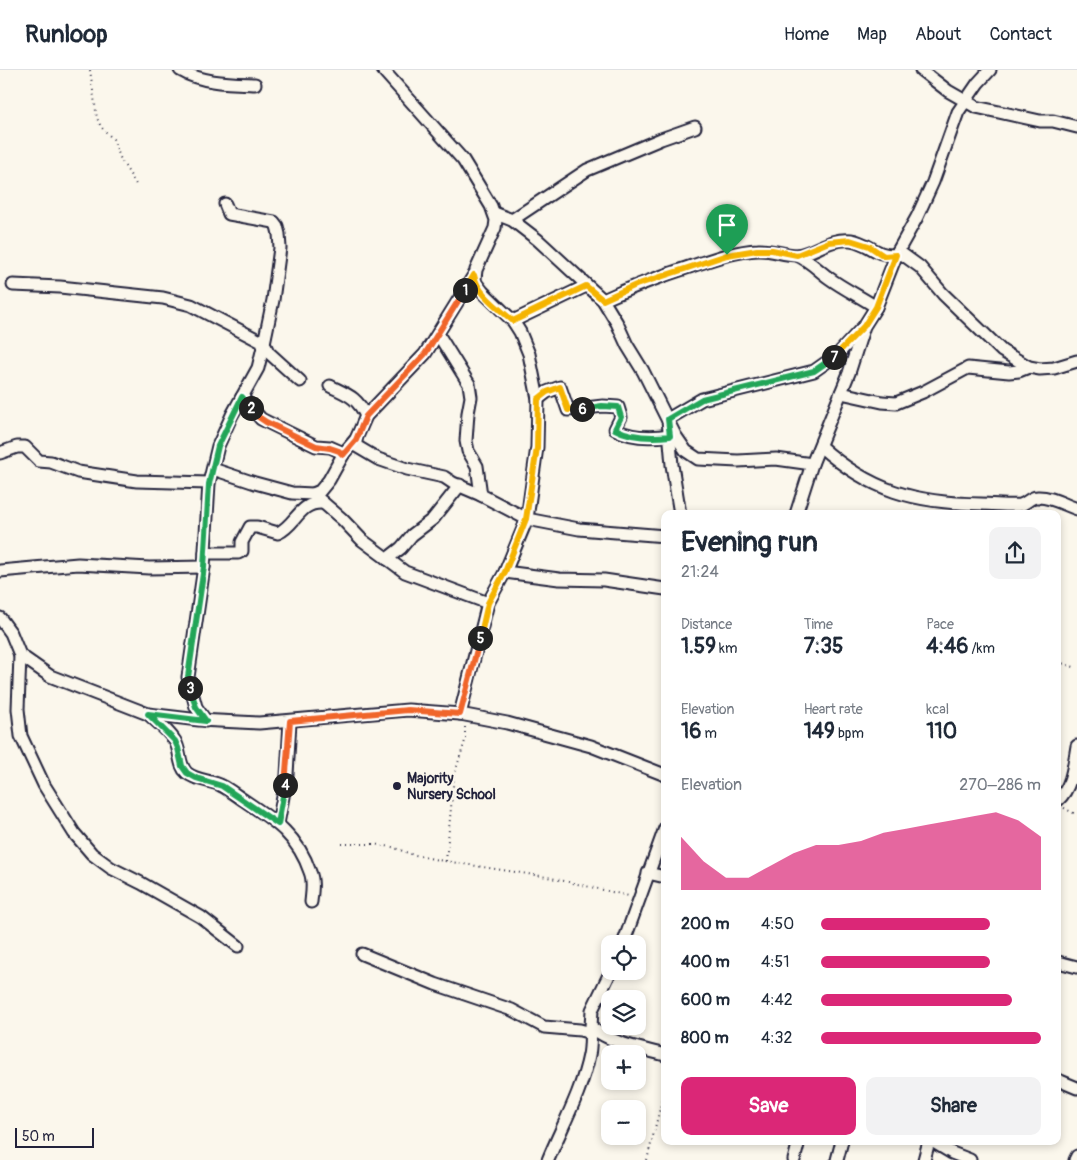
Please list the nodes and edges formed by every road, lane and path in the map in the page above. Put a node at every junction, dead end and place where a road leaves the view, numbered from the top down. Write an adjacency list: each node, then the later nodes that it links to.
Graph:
1 (90, 70): 10 (path)
2 (180, 70): 6 (street)
3 (383, 70): 12 (street)
4 (921, 70): 7 (street)
5 (990, 70): 7 (street)
6 (255, 84)
7 (965, 101): 9 (street); 14 (street)
8 (696, 127): 13 (street)
9 (1077, 127)
10 (137, 186)
11 (225, 204): 24 (street)
12 (494, 213): 13 (street); 16 (street)
13 (512, 220): 18 (street)
14 (897, 253): 15 (street); 20 (street); 26 (street)
15 (797, 255): 19 (street); 20 (street)
16 (474, 275): 21 (street); 23 (street)
17 (13, 285): 24 (street)
18 (586, 286): 19 (street); 21 (street)
19 (603, 300): 33 (street)
20 (876, 307): 22 (street)
21 (513, 321): 31 (street)
22 (864, 326): 29 (street); 33 (street)
23 (438, 334): 32 (street); 44 (street)
24 (264, 343): 27 (street); 30 (street)
25 (1077, 361): 26 (street)
26 (1029, 367): 29 (street)
27 (300, 381)
28 (330, 386): 32 (street)
29 (841, 392): 36 (street)
30 (242, 397): 38 (street); 40 (street)
31 (538, 399): 34 (street); 50 (street)
32 (366, 416): 35 (street)
33 (668, 419): 34 (street); 39 (street)
34 (670, 436): 48 (street)
35 (356, 440): 38 (street); 42 (street)
36 (820, 446): 39 (street); 46 (street)
37 (0, 453): 41 (street)
38 (343, 455): 43 (street)
39 (812, 464): 49 (street)
40 (213, 469): 41 (street); 43 (street)
41 (209, 484): 52 (street)
42 (460, 485): 44 (street); 53 (street)
43 (313, 494): 45 (street)
44 (481, 495): 50 (street)
45 (322, 503): 52 (street); 53 (street)
46 (1019, 509): 47 (street)
47 (1077, 509)
48 (679, 510)
49 (797, 510)
50 (526, 519): 51 (street); 56 (street)
51 (661, 536)
52 (205, 553): 54 (street)
53 (387, 559): 58 (street)
54 (204, 567): 55 (street); 66 (street)
55 (0, 570)
56 (505, 572): 57 (street); 58 (street)
57 (661, 589)
58 (488, 603): 65 (street)
59 (0, 618): 60 (street)
60 (6, 634): 61 (street)
61 (20, 655): 64 (street); 82 (street)
62 (1061, 663): 63 (path)
63 (1077, 668)
64 (148, 714): 66 (street); 73 (street)
65 (460, 714): 67 (street); 69 (street); 76 (path)
66 (206, 721): 67 (street)
67 (290, 721): 73 (street)
68 (1077, 746): 70 (street)
69 (661, 773)
70 (1061, 796)
71 (1061, 807): 72 (path)
72 (1077, 815)
73 (278, 824): 80 (street)
74 (661, 839): 77 (street)
75 (342, 844): 76 (path)
76 (446, 861): 79 (path)
77 (648, 873): 78 (street); 79 (street)
78 (661, 876)
79 (638, 899): 81 (street)
80 (311, 902)
81 (626, 935)
82 (238, 946)
83 (362, 954): 87 (street)
84 (1061, 963): 85 (street)
85 (1077, 967)
86 (607, 980): 87 (street)
87 (591, 1030): 88 (street); 97 (street)
88 (661, 1054)
89 (1061, 1081): 90 (street)
90 (1077, 1088)
91 (661, 1104): 98 (path)
92 (798, 1145): 99 (street)
93 (841, 1145): 100 (street)
94 (930, 1145): 101 (street)
95 (938, 1145): 102 (street)
96 (1077, 1156): 103 (street)
97 (548, 1160)
98 (647, 1160)
99 (794, 1160)
100 (836, 1160)
101 (924, 1160)
102 (970, 1160)
103 (1075, 1160)

